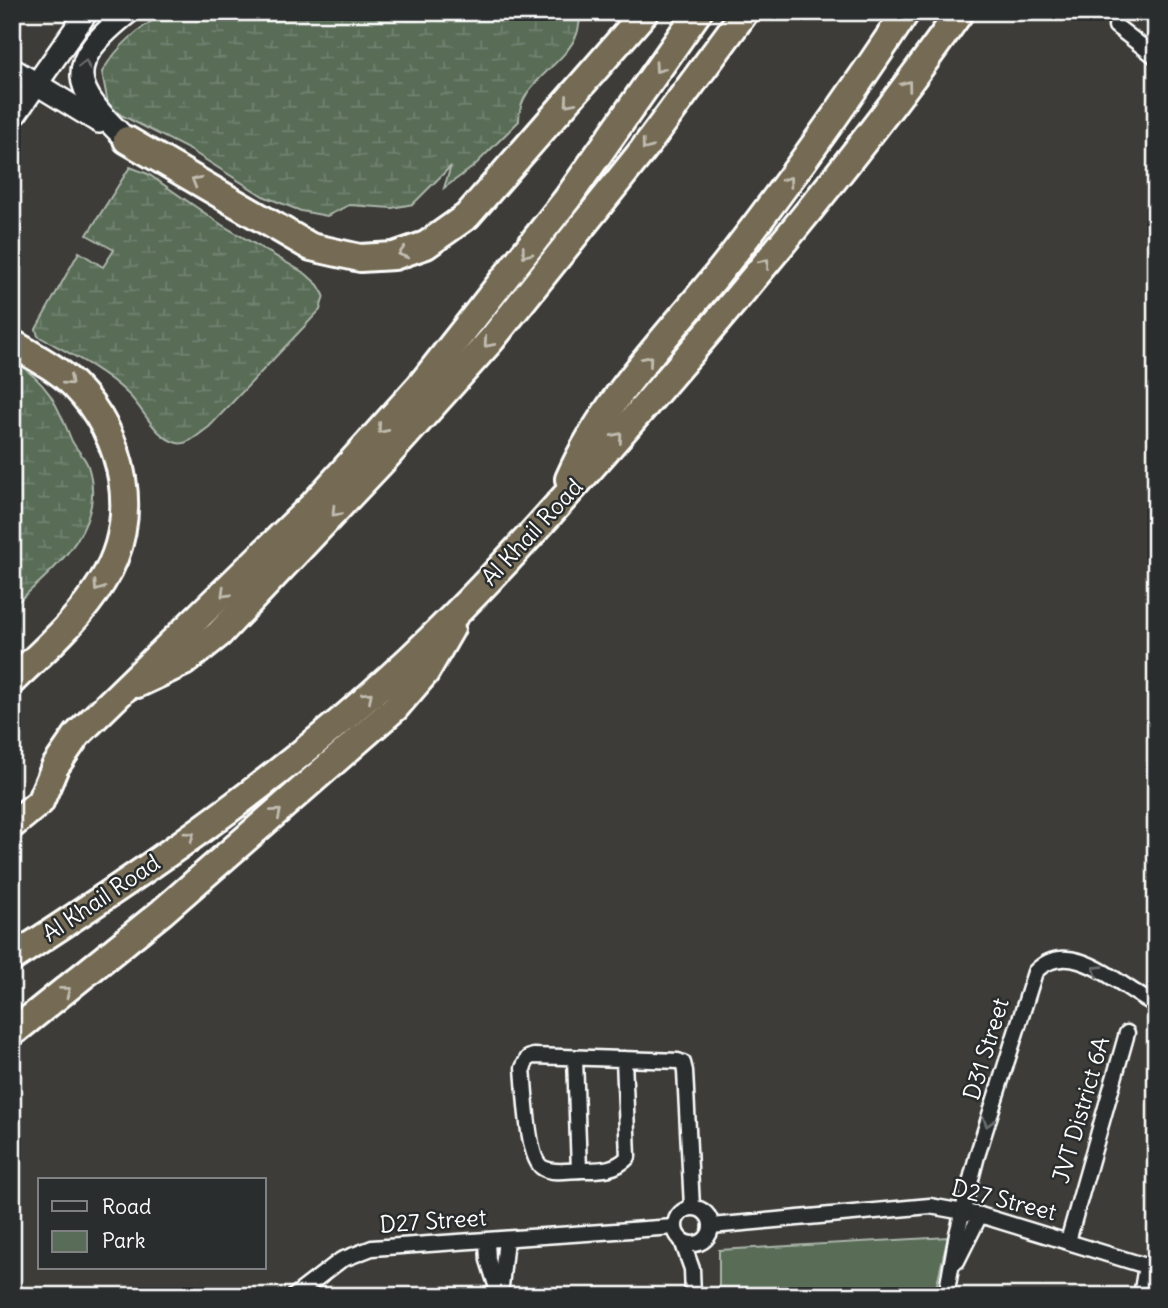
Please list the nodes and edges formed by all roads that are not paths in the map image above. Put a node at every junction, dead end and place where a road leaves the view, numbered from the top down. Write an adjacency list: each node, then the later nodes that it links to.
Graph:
1 (86, 12): 11 (street)
2 (128, 12): 13 (street, one-way to 2)
3 (645, 12): 13 (highway, one-way to 13)
4 (698, 12): 18 (highway, one-way to 18)
5 (745, 12): 18 (highway, one-way to 18)
6 (906, 12): 15 (highway, one-way to 6)
7 (960, 12): 15 (highway, Al Khail Road, one-way to 7)
8 (1116, 26): 9 (street)
9 (1156, 57)
10 (12, 69): 11 (street)
11 (35, 84): 12 (street); 13 (street)
12 (12, 119)
13 (127, 140)
14 (12, 343): 17 (highway, one-way to 17)
15 (562, 501): 16 (highway, Al Khail Road)
16 (458, 610): 20 (highway, Al Khail Road, one-way to 16); 22 (highway, one-way to 16)
17 (12, 681)
18 (124, 689): 19 (highway)
19 (12, 825)
20 (12, 958)
21 (1156, 1005): 28 (street, D31 Street, one-way to 28)
22 (12, 1033)
23 (1127, 1033): 36 (street, JVT District 6A)
24 (575, 1058): 25 (street); 26 (street); 26 (street)
25 (624, 1059): 26 (street); 27 (street)
26 (579, 1170)
27 (692, 1207): 30 (street); 31 (street)
28 (963, 1210): 29 (street, D27 Street); 30 (street, D27 Street); 39 (street, D31 Street)
29 (980, 1215): 36 (street, D27 Street); 39 (street, D31 Street)
30 (711, 1226): 35 (street)
31 (674, 1227): 32 (street, D27 Street); 34 (street)
32 (506, 1240): 33 (street, D27 Street); 41 (street)
33 (487, 1241): 40 (street, D27 Street); 41 (street)
34 (682, 1241): 35 (street); 38 (street)
35 (703, 1241): 38 (street)
36 (1068, 1241): 37 (street, D27 Street)
37 (1151, 1268): 44 (street)
38 (692, 1269): 42 (street)
39 (951, 1275): 43 (street, D31 Street)
40 (298, 1294)
41 (500, 1296)
42 (693, 1296)
43 (946, 1296)
44 (1141, 1296)

